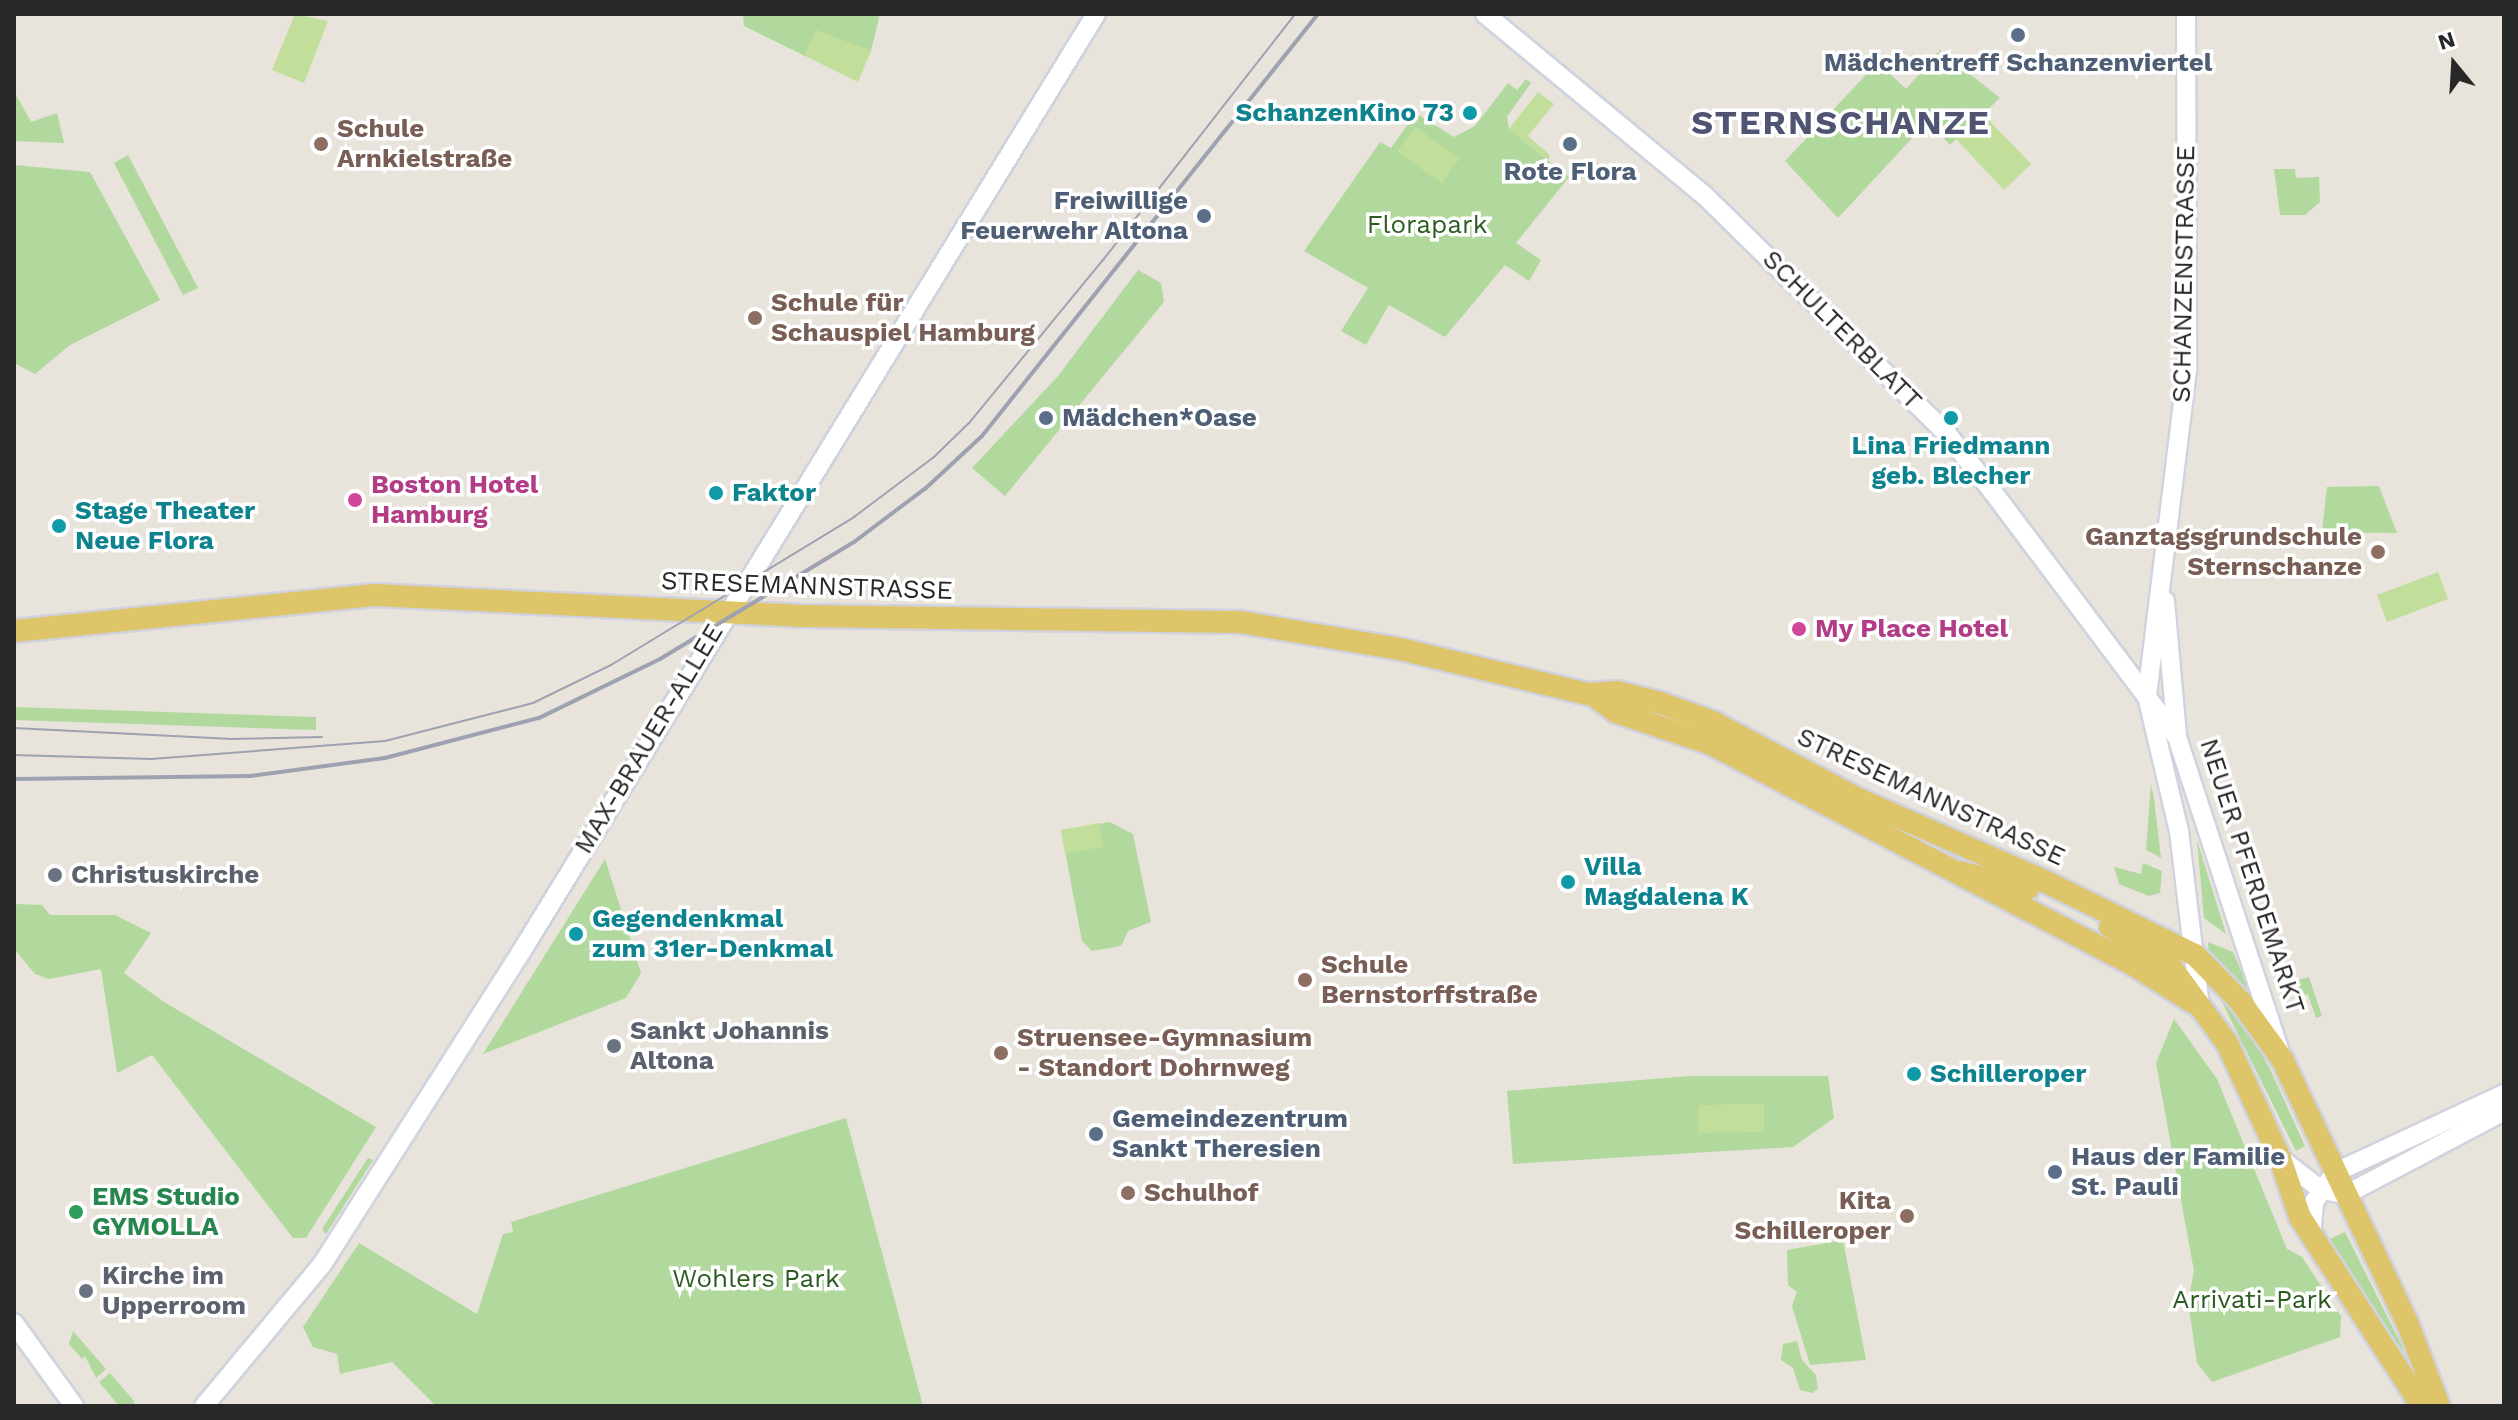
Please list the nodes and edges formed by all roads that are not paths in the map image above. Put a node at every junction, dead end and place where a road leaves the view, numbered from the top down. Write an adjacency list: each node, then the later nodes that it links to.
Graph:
1 (1096, 14): 5 (street, MAX-BRAUER-ALLEE)
2 (1485, 14): 8 (street, SCHULTERBLATT)
3 (2186, 14): 4 (street, SCHANZENSTRASSE)
4 (2163, 581): 8 (street, SCHANZENSTRASSE); 9 (street, SCHANZENSTRASSE)
5 (725, 612): 6 (main road, STRESEMANNSTRASSE); 7 (main road, STRESEMANNSTRASSE); 21 (street, MAX-BRAUER-ALLEE)
6 (14, 631)
7 (1593, 695): 10 (main road, STRESEMANNSTRASSE); 11 (main road, STRESEMANNSTRASSE)
8 (2147, 696): 9 (street, NEUER PFERDEMARKT); 10 (street, NEUER PFERDEMARKT)
9 (2177, 737): 12 (street, NEUER PFERDEMARKT)
10 (2195, 955): 11 (street, NEUER PFERDEMARKT); 12 (main road, NEUER PFERDEMARKT)
11 (2200, 1007): 15 (main road, NEUER PFERDEMARKT)
12 (2282, 1059): 16 (main road, NEUER PFERDEMARKT)
13 (2504, 1094): 16 (street)
14 (2504, 1111): 17 (street)
15 (2280, 1158): 16 (street, NEUER PFERDEMARKT); 18 (main road, NEUER PFERDEMARKT)
16 (2327, 1181): 17 (main road, NEUER PFERDEMARKT); 18 (street)
17 (2345, 1195): 23 (main road, NEUER PFERDEMARKT)
18 (2311, 1237): 22 (main road, NEUER PFERDEMARKT)
19 (14, 1323): 20 (street)
20 (74, 1406)
21 (204, 1406)
22 (2422, 1406)
23 (2439, 1406)

